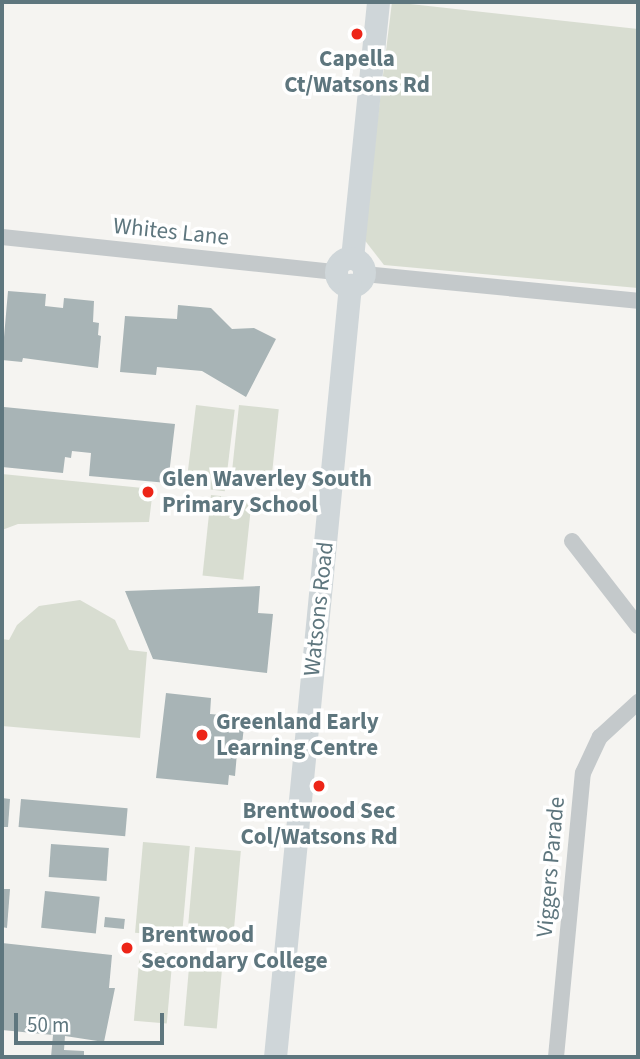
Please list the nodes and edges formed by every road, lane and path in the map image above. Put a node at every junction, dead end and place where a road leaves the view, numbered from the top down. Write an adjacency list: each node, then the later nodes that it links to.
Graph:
1 (378, 2): 3 (street, Watsons Road)
2 (2, 237): 3 (street, Whites Lane)
3 (351, 272): 4 (street, Whites Lane); 8 (street, Watsons Road)
4 (638, 301)
5 (572, 541): 6 (street)
6 (638, 626)
7 (638, 702): 9 (street, Viggers Parade)
8 (275, 1057)
9 (556, 1057)

